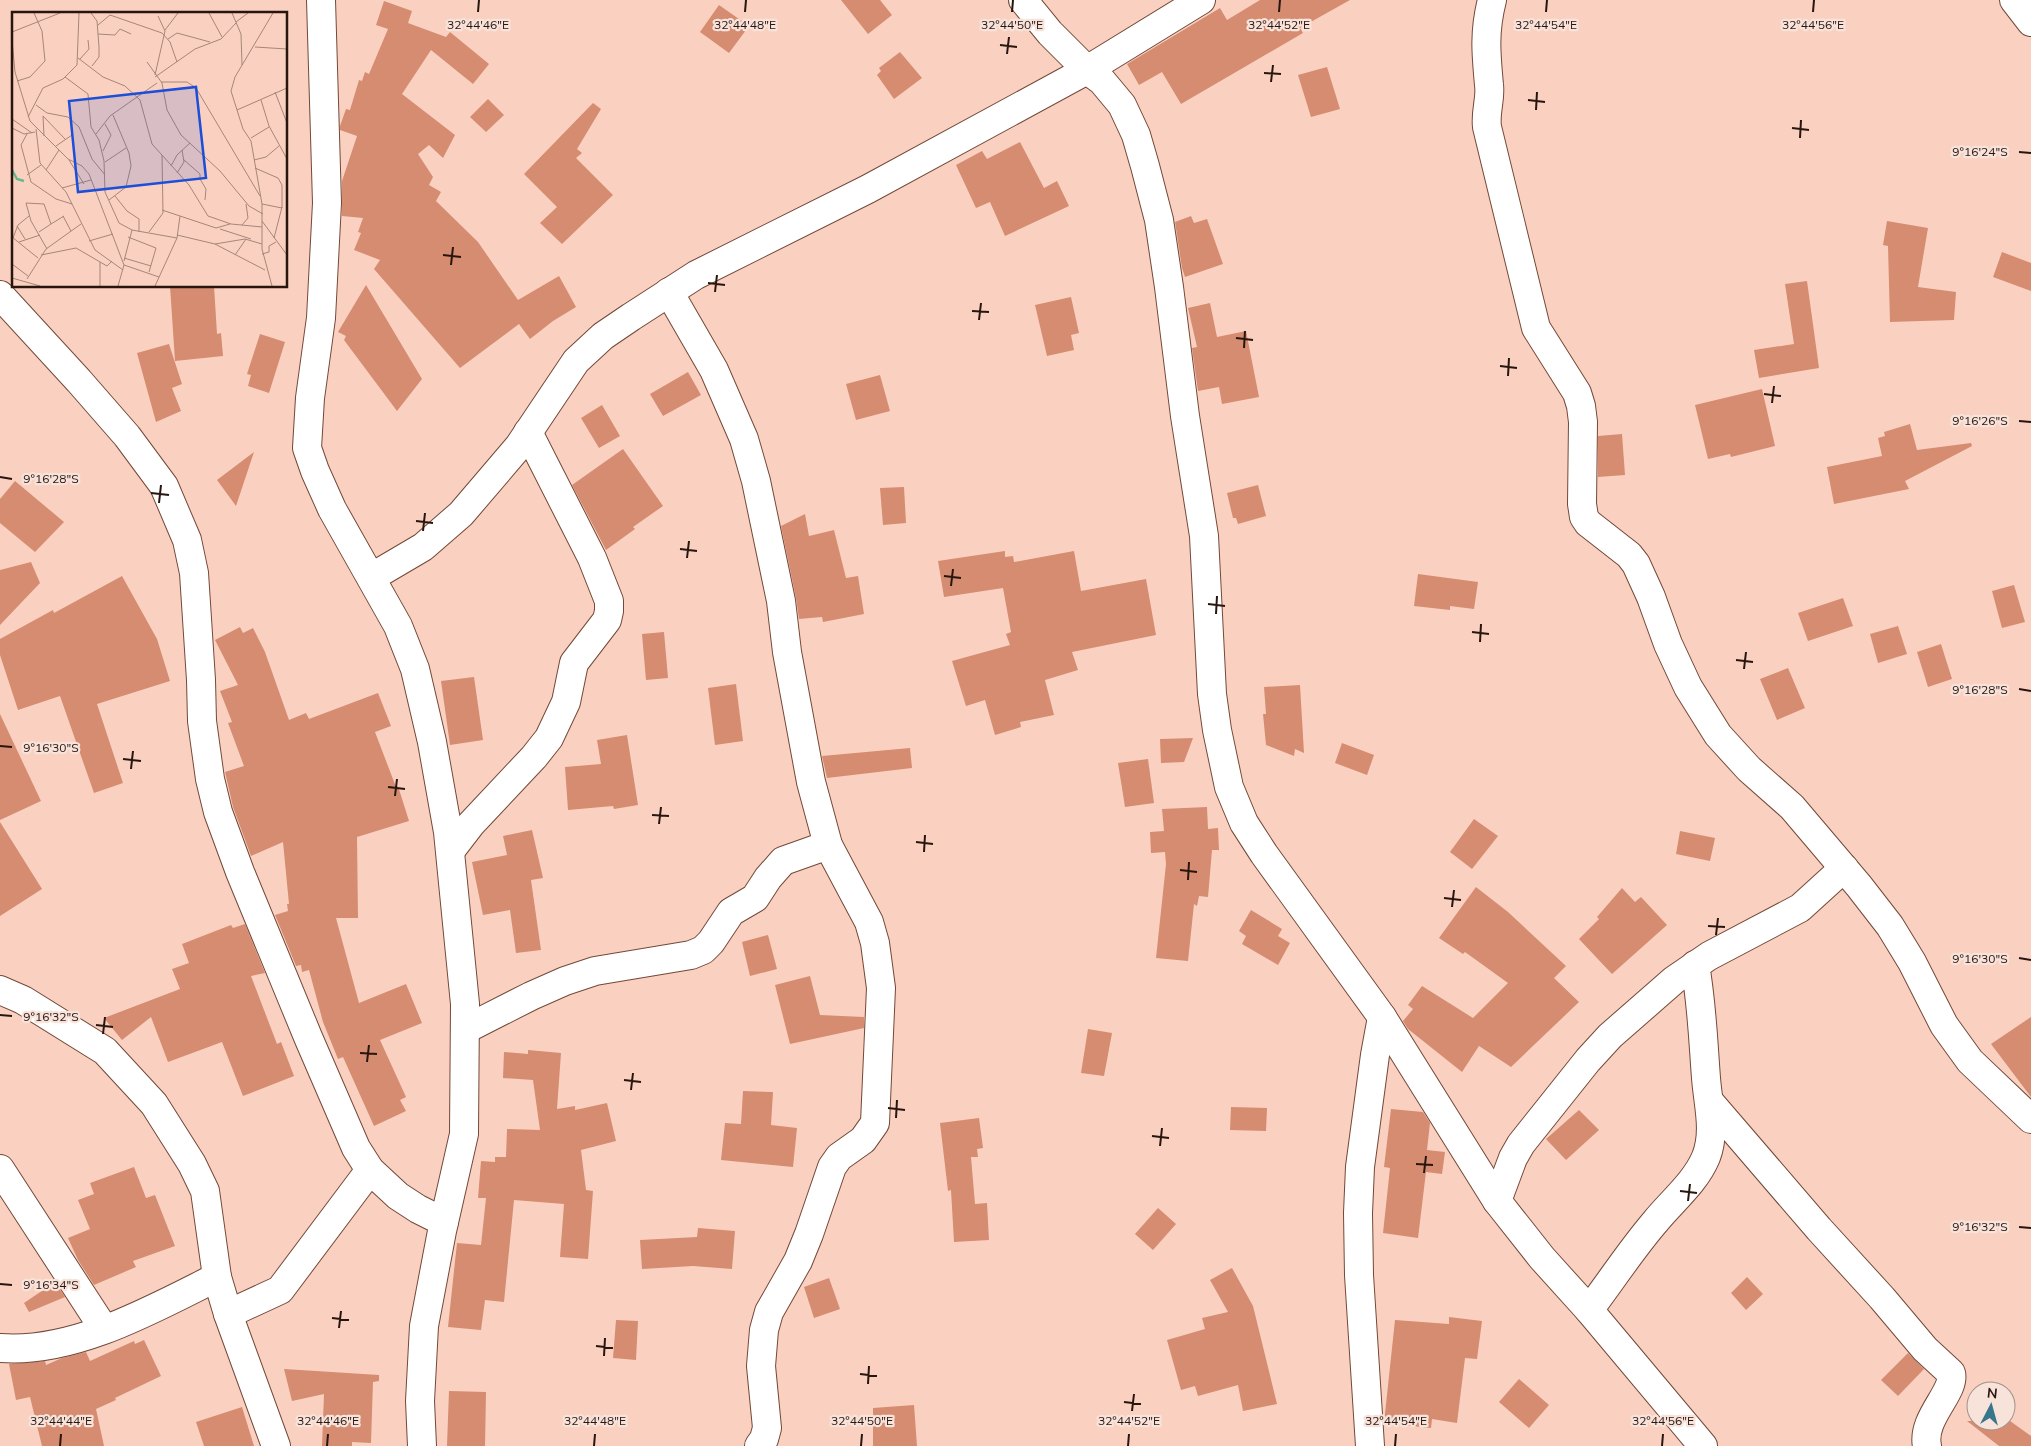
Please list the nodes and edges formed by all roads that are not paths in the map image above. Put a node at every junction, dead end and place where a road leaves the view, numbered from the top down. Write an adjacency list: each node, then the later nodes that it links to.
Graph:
1 (321, 0): 11 (street)
2 (1022, 0): 7 (street)
3 (1202, 0): 7 (street)
4 (1492, 0): 14 (street)
5 (2014, 0): 6 (street)
6 (2031, 22)
7 (1087, 70): 8 (street); 17 (street)
8 (669, 292): 10 (street); 12 (street)
9 (0, 295): 22 (street)
10 (528, 432): 11 (street); 13 (street)
11 (372, 577): 13 (street)
12 (828, 845): 18 (street); 32 (street)
13 (451, 850): 18 (street)
14 (1844, 868): 15 (street); 20 (street)
15 (1695, 965): 19 (street); 23 (street)
16 (0, 990): 25 (street)
17 (1382, 1017): 23 (street); 33 (street)
18 (466, 1029): 24 (street)
19 (1709, 1101): 26 (street); 35 (street)
20 (2031, 1119)
21 (0, 1170): 28 (street)
22 (370, 1170): 24 (street); 27 (street)
23 (1497, 1201): 26 (street)
24 (444, 1222): 31 (street)
25 (217, 1277): 27 (street); 28 (street)
26 (1590, 1310): 34 (street)
27 (228, 1314): 30 (street)
28 (104, 1329): 29 (street)
29 (0, 1348)
30 (276, 1446)
31 (422, 1446)
32 (759, 1446)
33 (1370, 1446)
34 (1703, 1446)
35 (1927, 1446)

